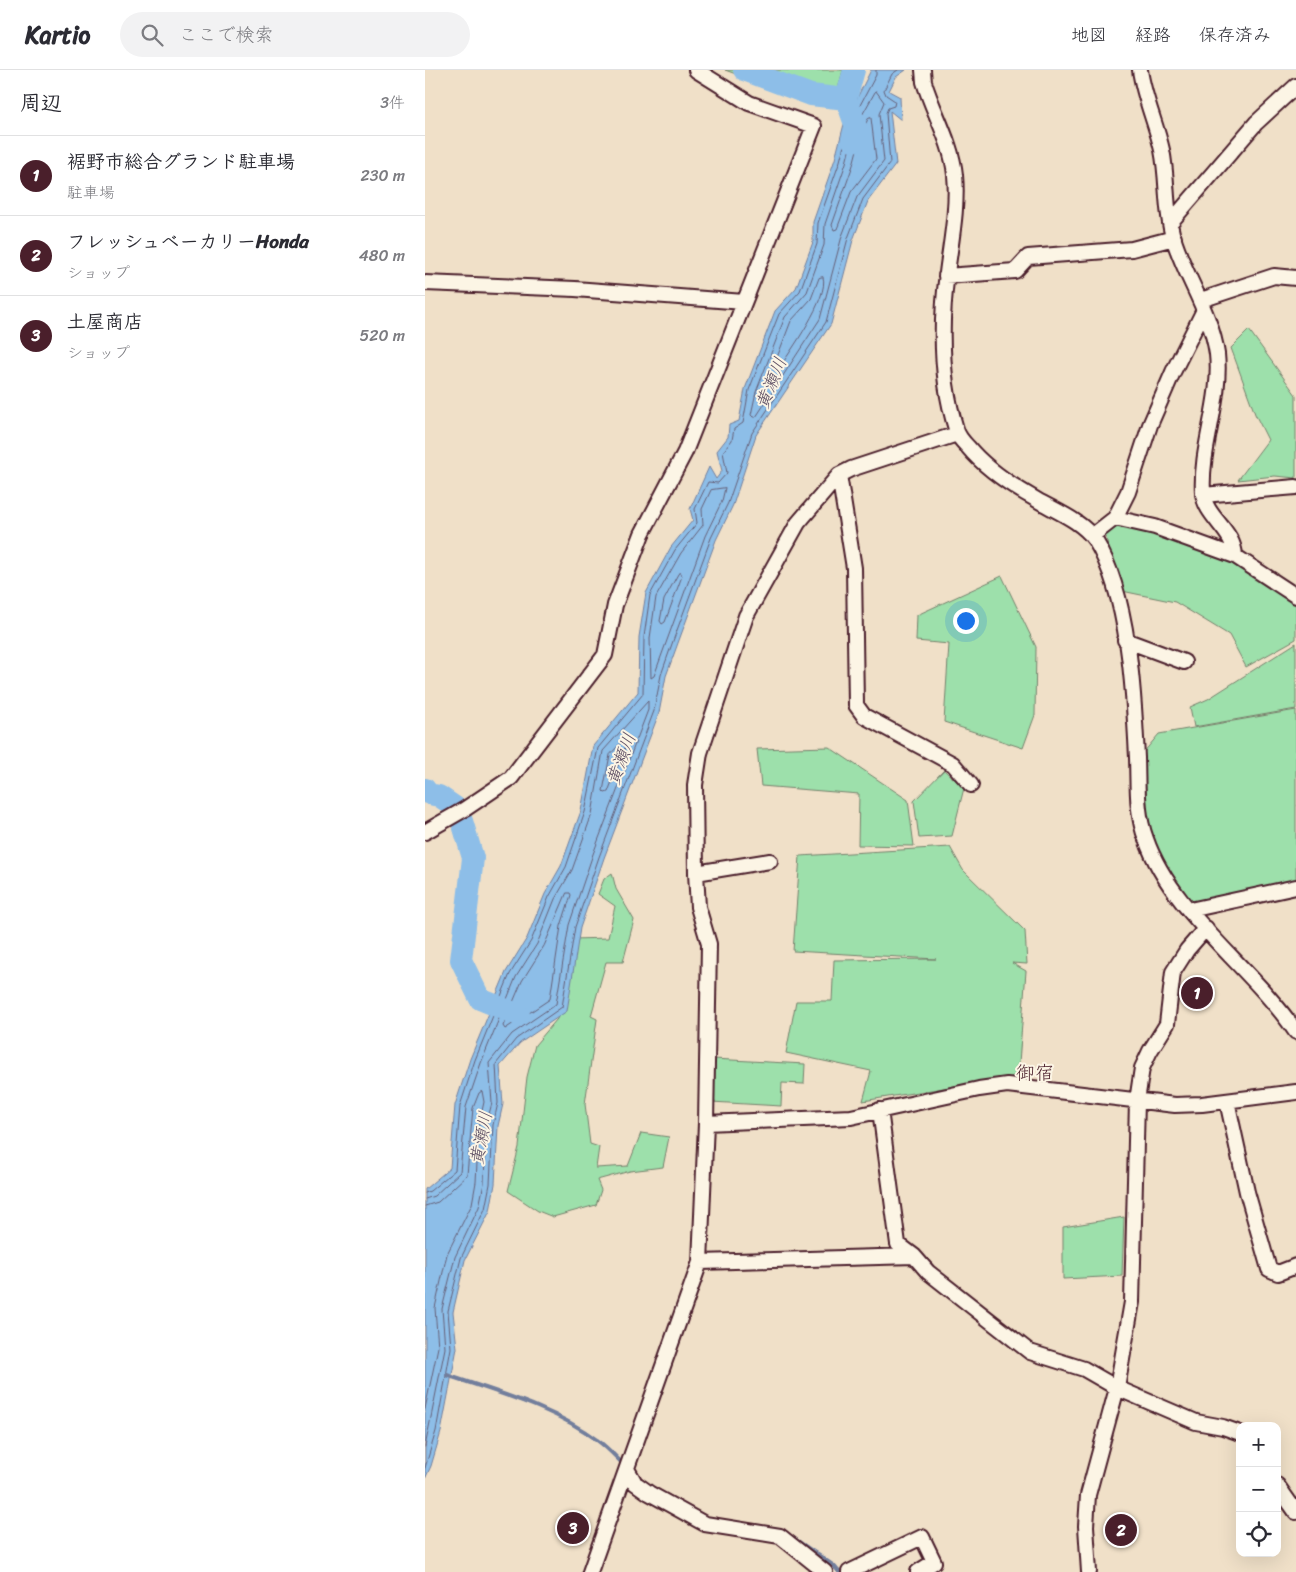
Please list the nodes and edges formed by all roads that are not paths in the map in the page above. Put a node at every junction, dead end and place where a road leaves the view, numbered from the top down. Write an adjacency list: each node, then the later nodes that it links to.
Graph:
1 (696, 70): 10 (street)
2 (923, 70): 7 (street)
3 (1140, 70): 5 (street)
4 (1296, 86): 5 (street)
5 (1170, 223): 6 (street)
6 (1173, 238): 7 (street); 11 (street)
7 (946, 276): 12 (street)
8 (1296, 278): 11 (street)
9 (425, 283): 10 (street)
10 (744, 302): 23 (street)
11 (1202, 305): 15 (street); 16 (street)
12 (957, 434): 13 (street); 17 (street)
13 (839, 475): 22 (street); 25 (street)
14 (1296, 487): 15 (street)
15 (1203, 496): 18 (street)
16 (1115, 518): 17 (street); 18 (street)
17 (1092, 536): 20 (street)
18 (1235, 556): 19 (street)
19 (1296, 596)
20 (1125, 640): 21 (street); 27 (street)
21 (1184, 662)
22 (971, 785)
23 (425, 832)
24 (770, 861): 25 (street)
25 (696, 873): 34 (street)
26 (1296, 888): 27 (street)
27 (1190, 910): 28 (street)
28 (1206, 928): 29 (street); 31 (street)
29 (1296, 1032)
30 (1296, 1092): 32 (street)
31 (1137, 1101): 32 (street); 33 (street); 38 (street)
32 (1227, 1101): 37 (street)
33 (880, 1110): 34 (street); 35 (street)
34 (706, 1123): 36 (street)
35 (914, 1256): 36 (street); 38 (street)
36 (701, 1262): 40 (street)
37 (1296, 1266)
38 (1117, 1388): 39 (street); 47 (street)
39 (1236, 1432)
40 (629, 1473): 43 (street); 44 (street)
41 (1281, 1491): 42 (street)
42 (1296, 1512)
43 (590, 1572)
44 (825, 1572)
45 (849, 1572): 46 (street)
46 (918, 1572)
47 (1089, 1572)

